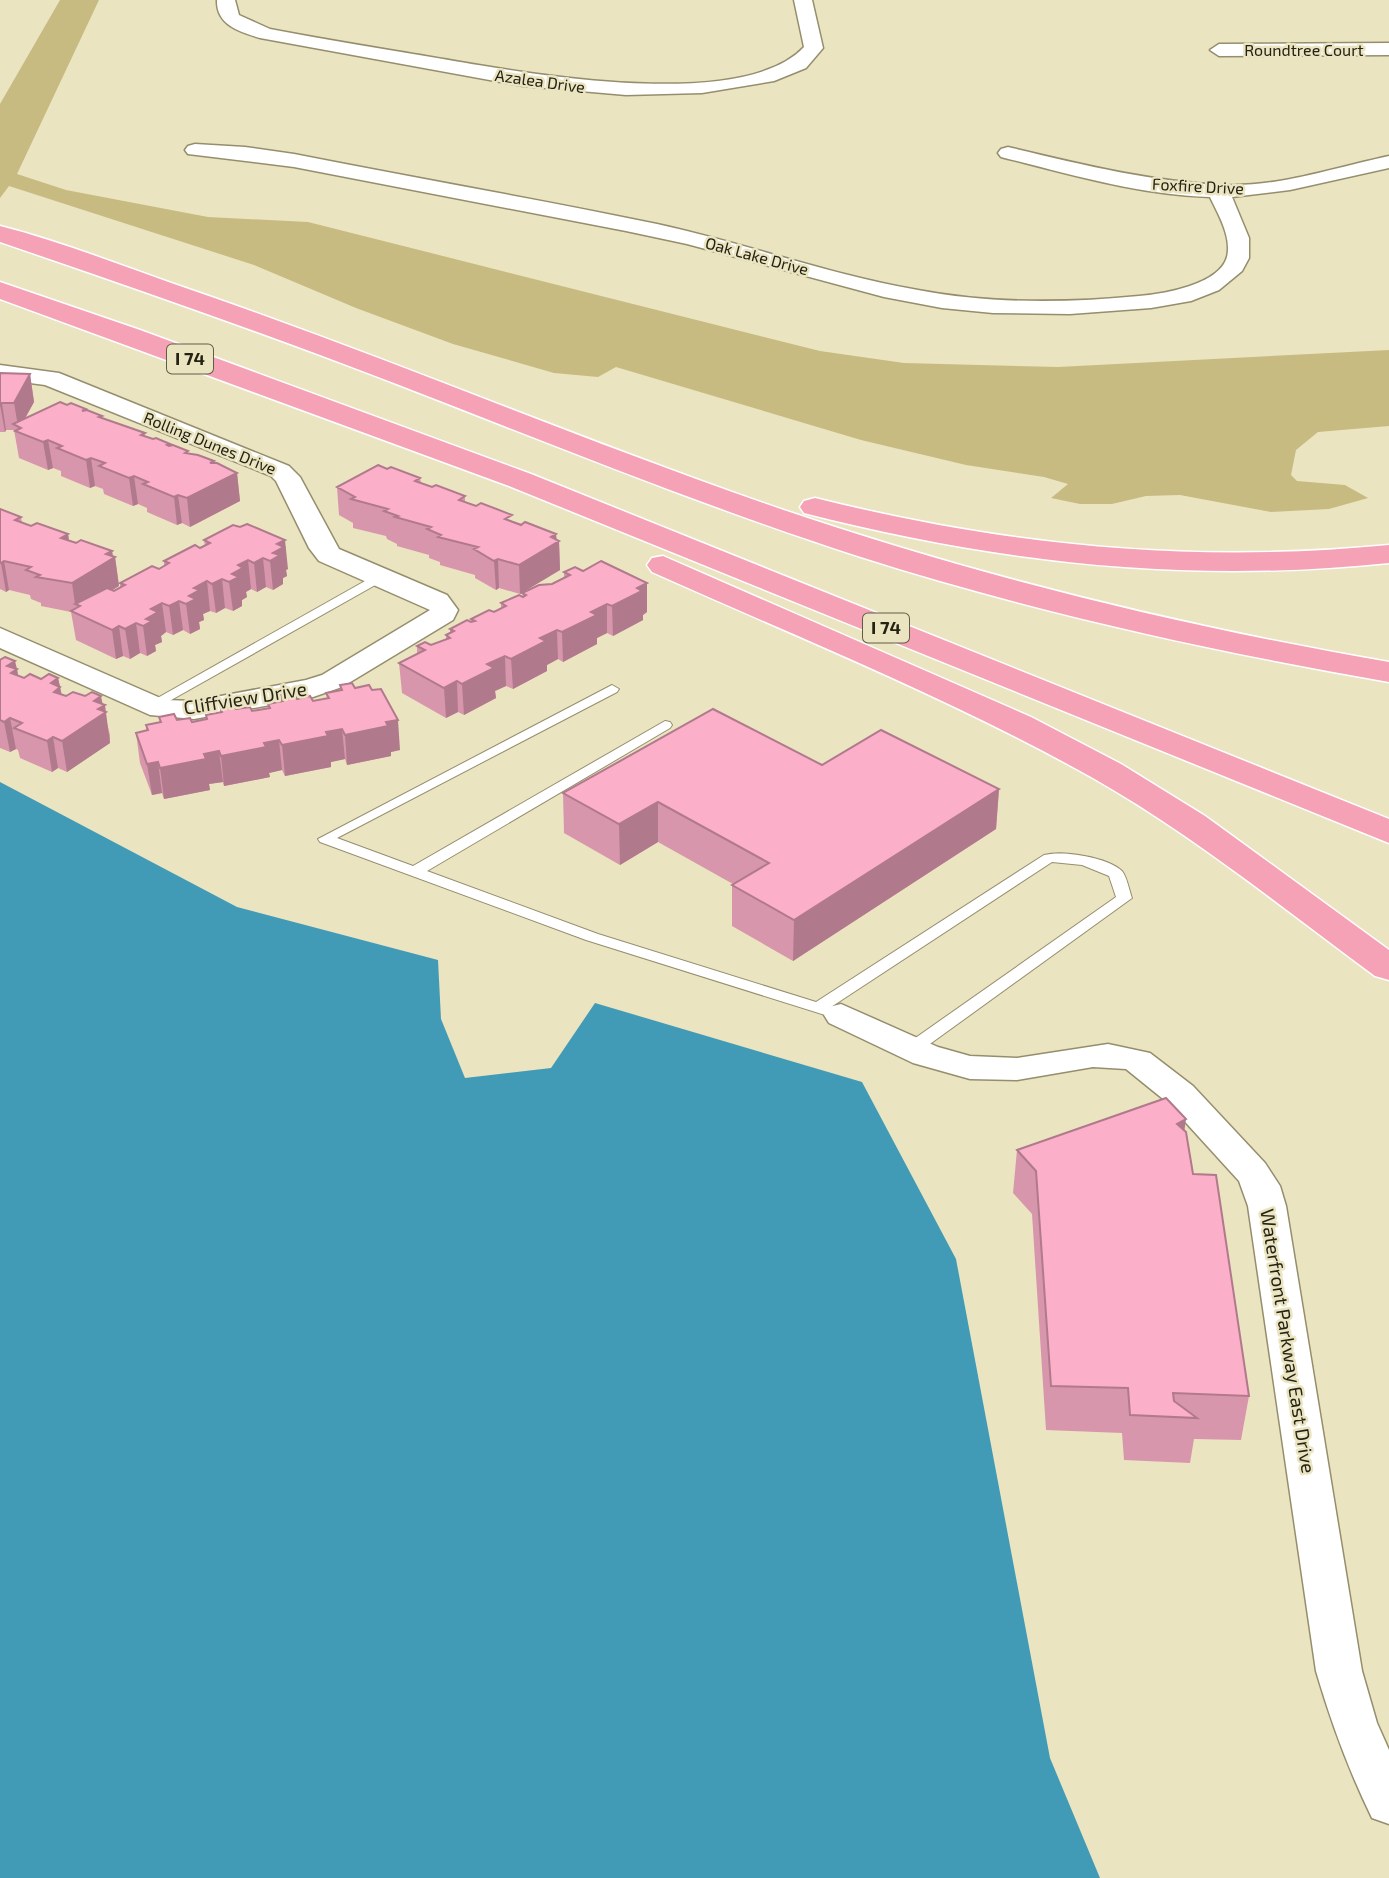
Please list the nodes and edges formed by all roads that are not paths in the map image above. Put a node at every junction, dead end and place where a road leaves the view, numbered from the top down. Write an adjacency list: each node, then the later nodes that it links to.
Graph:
1 (226, 0): 2 (street, Azalea Drive)
2 (803, 0)
3 (1389, 49): 4 (street, Roundtree Court)
4 (1219, 50)
5 (195, 150): 8 (street, Oak Lake Drive)
6 (1008, 153): 8 (street, Foxfire Drive)
7 (1389, 162): 8 (street, Foxfire Drive)
8 (1218, 190)
9 (0, 234): 11 (highway)
10 (0, 290): 13 (highway, I 74)
11 (350, 356): 14 (highway); 18 (highway)
12 (0, 372): 15 (street, Rolling Dunes Drive)
13 (379, 431): 22 (highway, I 74); 23 (highway)
14 (1389, 554)
15 (381, 576): 16 (street, Rolling Dunes Drive); 20 (lane)
16 (443, 614): 20 (street, Cliffview Drive)
17 (0, 637): 20 (street, Cliffview Drive)
18 (1389, 672)
19 (612, 689): 24 (lane)
20 (152, 705)
21 (666, 725): 24 (lane)
22 (1389, 832)
23 (1232, 853): 25 (highway); 26 (highway)
24 (414, 872): 27 (lane)
25 (1389, 968)
26 (1389, 995)
27 (830, 1011): 28 (street, Waterfront Parkway East Drive); 28 (lane)
28 (910, 1050): 29 (street, Waterfront Parkway East Drive)
29 (1389, 1804)

